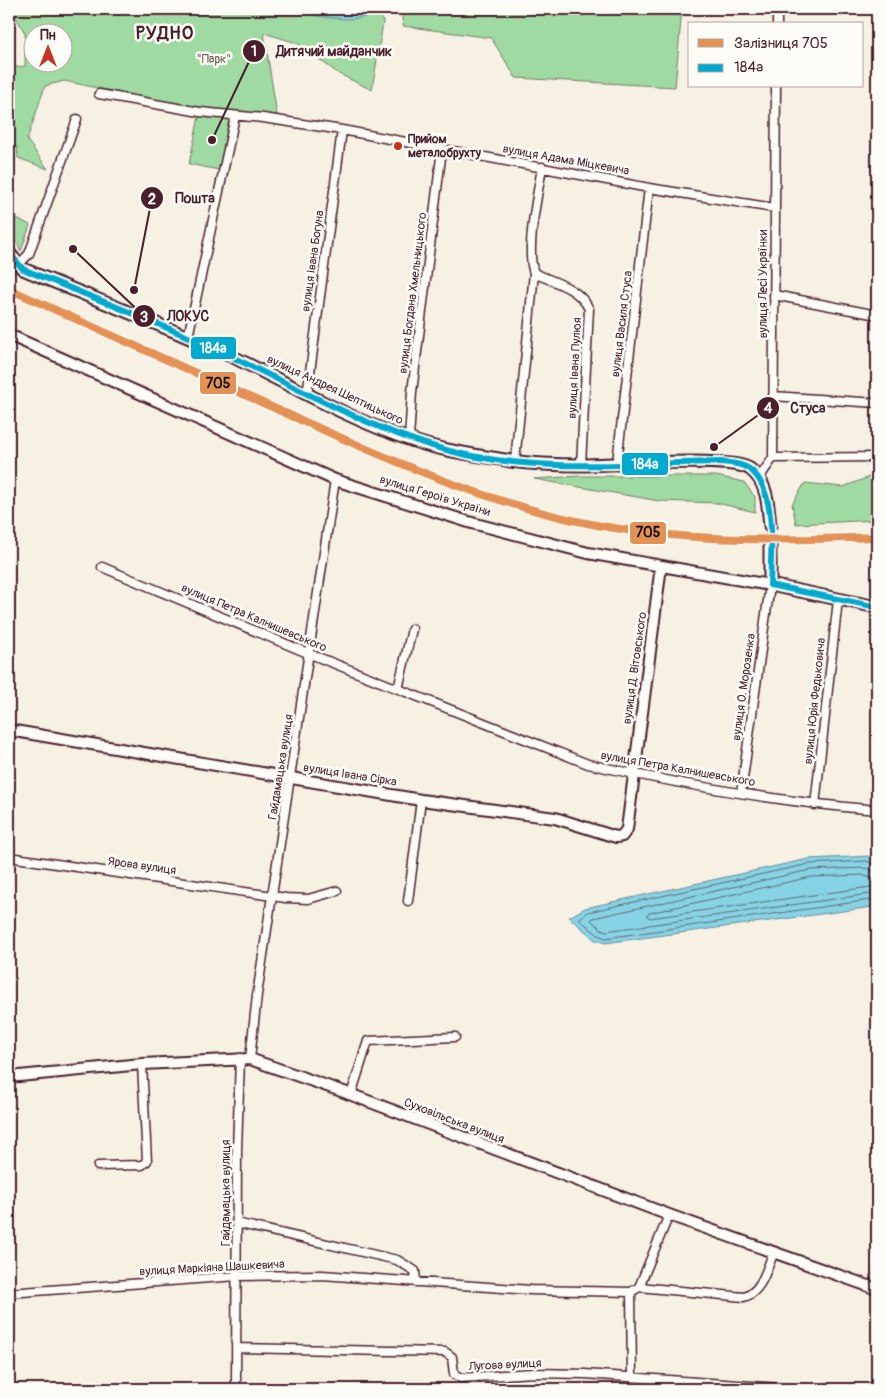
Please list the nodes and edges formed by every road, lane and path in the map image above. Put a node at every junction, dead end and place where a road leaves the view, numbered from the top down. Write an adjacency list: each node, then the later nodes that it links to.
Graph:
1 (777, 9): 2 (street)
2 (777, 22)
3 (776, 88): 11 (street, вулиця Лесі Українки)
4 (99, 94): 5 (street, вулиця Адама Міцкевича)
5 (235, 116): 7 (street, вулиця Адама Міцкевича); 18 (street)
6 (77, 119): 13 (street)
7 (342, 130): 8 (street, вулиця Адама Міцкевича); 19 (street, вулиця Івана Богуна)
8 (442, 149): 9 (street, вулиця Адама Міцкевича); 22 (street, вулиця Богдана Хмельницького)
9 (542, 167): 10 (street, вулиця Адама Міцкевича); 14 (street)
10 (649, 188): 11 (street, вулиця Адама Міцкевича); 26 (street, вулиця Василя Стуса)
11 (774, 208): 15 (street, вулиця Лесі Українки)
12 (9, 253): 13 (main road, вулиця Андрея Шептицького)
13 (18, 265): 18 (main road, вулиця Андрея Шептицького)
14 (534, 273): 25 (street); 27 (street, вулиця Івана Пулюя)
15 (774, 295): 16 (street); 20 (street, вулиця Лесі Українки)
16 (877, 315)
17 (9, 335): 29 (street, вулиця Героїв України)
18 (188, 338): 19 (main road, вулиця Андрея Шептицького)
19 (307, 396): 22 (main road, вулиця Андрея Шептицького)
20 (773, 396): 21 (street); 24 (street, вулиця Лесі Українки)
21 (877, 403)
22 (409, 439): 25 (main road, вулиця Андрея Шептицького)
23 (877, 457): 24 (street)
24 (773, 458): 28 (street)
25 (515, 461): 27 (main road, вулиця Андрея Шептицького)
26 (618, 462): 27 (main road, вулиця Андрея Шептицького); 28 (main road, вулиця Андрея Шептицького)
27 (581, 465)
28 (760, 478): 30 (main road)
29 (335, 480): 32 (street, вулиця Героїв України); 38 (street, Гайдамацька вулиця)
30 (770, 526)
31 (770, 546): 34 (main road)
32 (662, 566): 34 (street, вулиця Героїв України); 41 (street, вулиця Д. Вітовського)
33 (102, 567): 38 (street, вулиця Петра Калнишевського)
34 (770, 585): 35 (main road, вулиця Героїв України); 43 (street, вулиця О. Морозенка)
35 (838, 600): 36 (main road, вулиця Героїв України); 45 (street, вулиця Юрія Федьковича)
36 (877, 607)
37 (412, 629): 39 (street)
38 (310, 654): 39 (street, вулиця Петра Калнишевського); 42 (street, Гайдамацька вулиця)
39 (398, 689): 41 (street, вулиця Петра Калнишевського)
40 (9, 730): 42 (street, вулиця Івана Сірка)
41 (634, 774): 43 (street, вулиця Петра Калнишевського); 44 (street, вулиця Івана Сірка)
42 (290, 778): 44 (street, вулиця Івана Сірка); 49 (street, Гайдамацька вулиця)
43 (741, 793): 45 (street, вулиця Петра Калнишевського)
44 (421, 800): 50 (street)
45 (815, 805): 46 (street, вулиця Петра Калнишевського)
46 (877, 810)
47 (9, 857): 49 (street, Ярова вулиця)
48 (336, 891): 49 (street, Ярова вулиця)
49 (272, 896): 52 (street, Гайдамацька вулиця)
50 (408, 901)
51 (455, 1037): 55 (street)
52 (245, 1058): 53 (street, Суховільська вулиця); 55 (street, Суховільська вулиця); 58 (street, Гайдамацька вулиця)
53 (142, 1064): 54 (street, Суховільська вулиця); 56 (street)
54 (9, 1077)
55 (351, 1095): 57 (street, Суховільська вулиця)
56 (98, 1166)
57 (669, 1215): 59 (street, Суховільська вулиця); 62 (street)
58 (236, 1223): 60 (street, Гайдамацька вулиця); 61 (street)
59 (774, 1252): 62 (street); 63 (street, Суховільська вулиця)
60 (237, 1276): 61 (street, вулиця Маркіяна Шашкевича); 65 (street, вулиця Маркіяна Шашкевича); 66 (street, Гайдамацька вулиця)
61 (416, 1282): 64 (street, вулиця Маркіяна Шашкевича)
62 (639, 1287): 64 (street)
63 (877, 1289)
64 (630, 1292): 67 (street)
65 (9, 1293)
66 (236, 1348): 67 (street, Лугова вулиця); 68 (street, Гайдамацька вулиця)
67 (632, 1376): 69 (street, Лугова вулиця)
68 (236, 1389)
69 (794, 1389)

